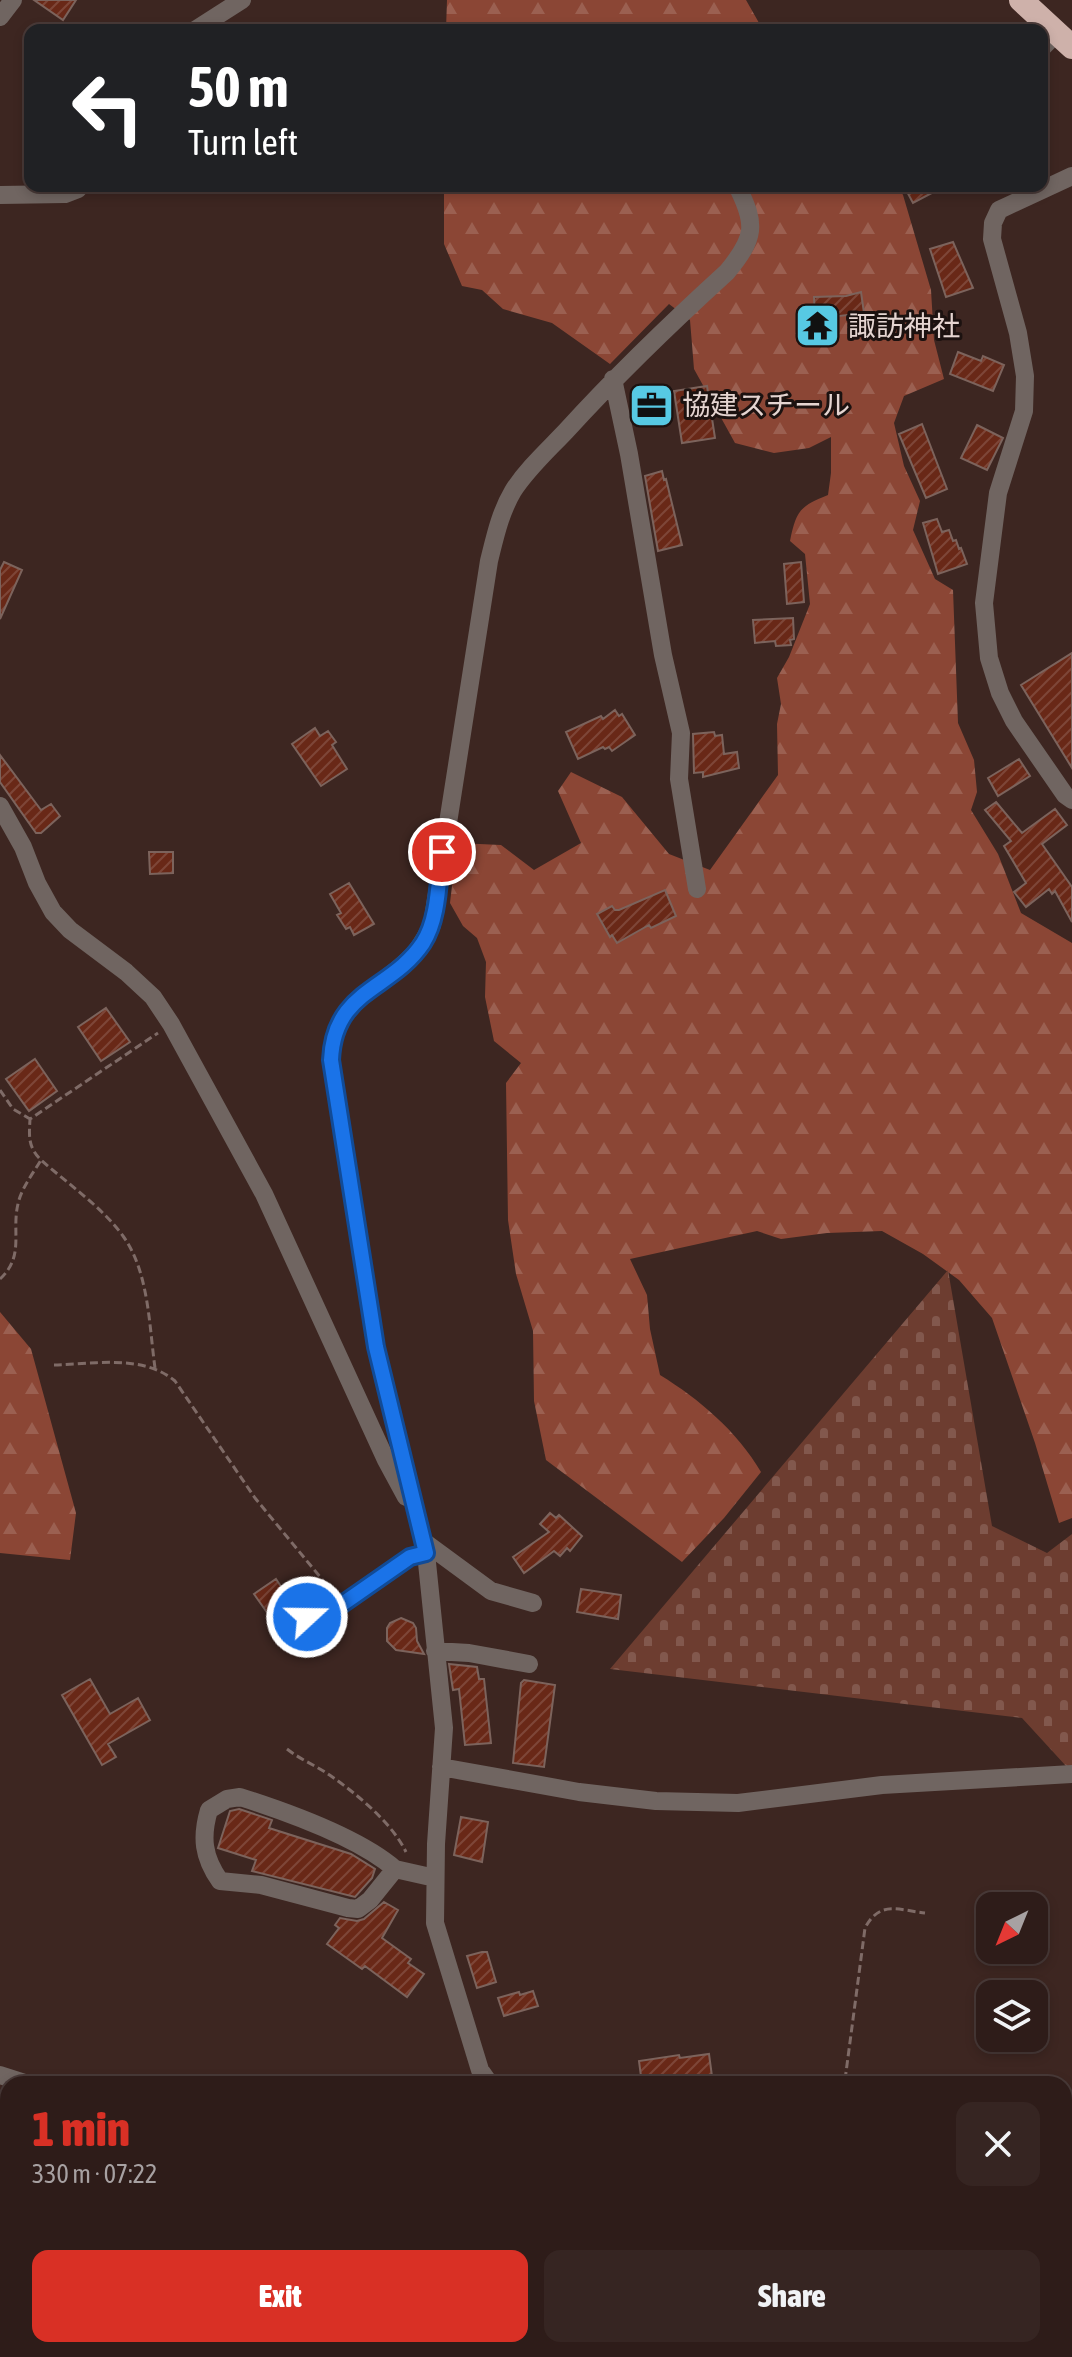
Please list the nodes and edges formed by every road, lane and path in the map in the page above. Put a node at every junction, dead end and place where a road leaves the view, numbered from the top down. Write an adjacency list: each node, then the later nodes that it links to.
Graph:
1 (13, 0): 4 (street)
2 (242, 0): 5 (street)
3 (1021, 0): 6 (highway)
4 (0, 17)
5 (204, 24)
6 (1041, 24)
7 (1072, 176): 8 (street)
8 (1048, 187)
9 (69, 192): 12 (street)
10 (740, 192): 13 (street)
11 (1038, 192): 14 (street)
12 (0, 195)
13 (613, 379): 16 (street); 24 (street)
14 (1072, 800)
15 (0, 806): 17 (street)
16 (697, 889)
17 (171, 1024): 19 (path); 24 (street)
18 (0, 1090): 19 (path)
19 (30, 1119): 20 (path)
20 (41, 1160): 21 (path); 23 (path)
21 (0, 1279)
22 (54, 1365): 23 (path)
23 (155, 1368): 27 (path)
24 (417, 1517): 25 (street)
25 (425, 1547): 26 (street); 27 (street); 29 (street)
26 (533, 1603)
27 (341, 1605): 28 (street)
28 (283, 1629)
29 (435, 1651): 30 (street); 32 (street)
30 (529, 1664)
31 (287, 1749): 34 (path)
32 (441, 1767): 33 (street); 35 (street)
33 (1072, 1774)
34 (402, 1870): 34 (street); 35 (street)
35 (435, 1878): 37 (street)
36 (925, 1913): 38 (path)
37 (484, 2076)
38 (846, 2076)

